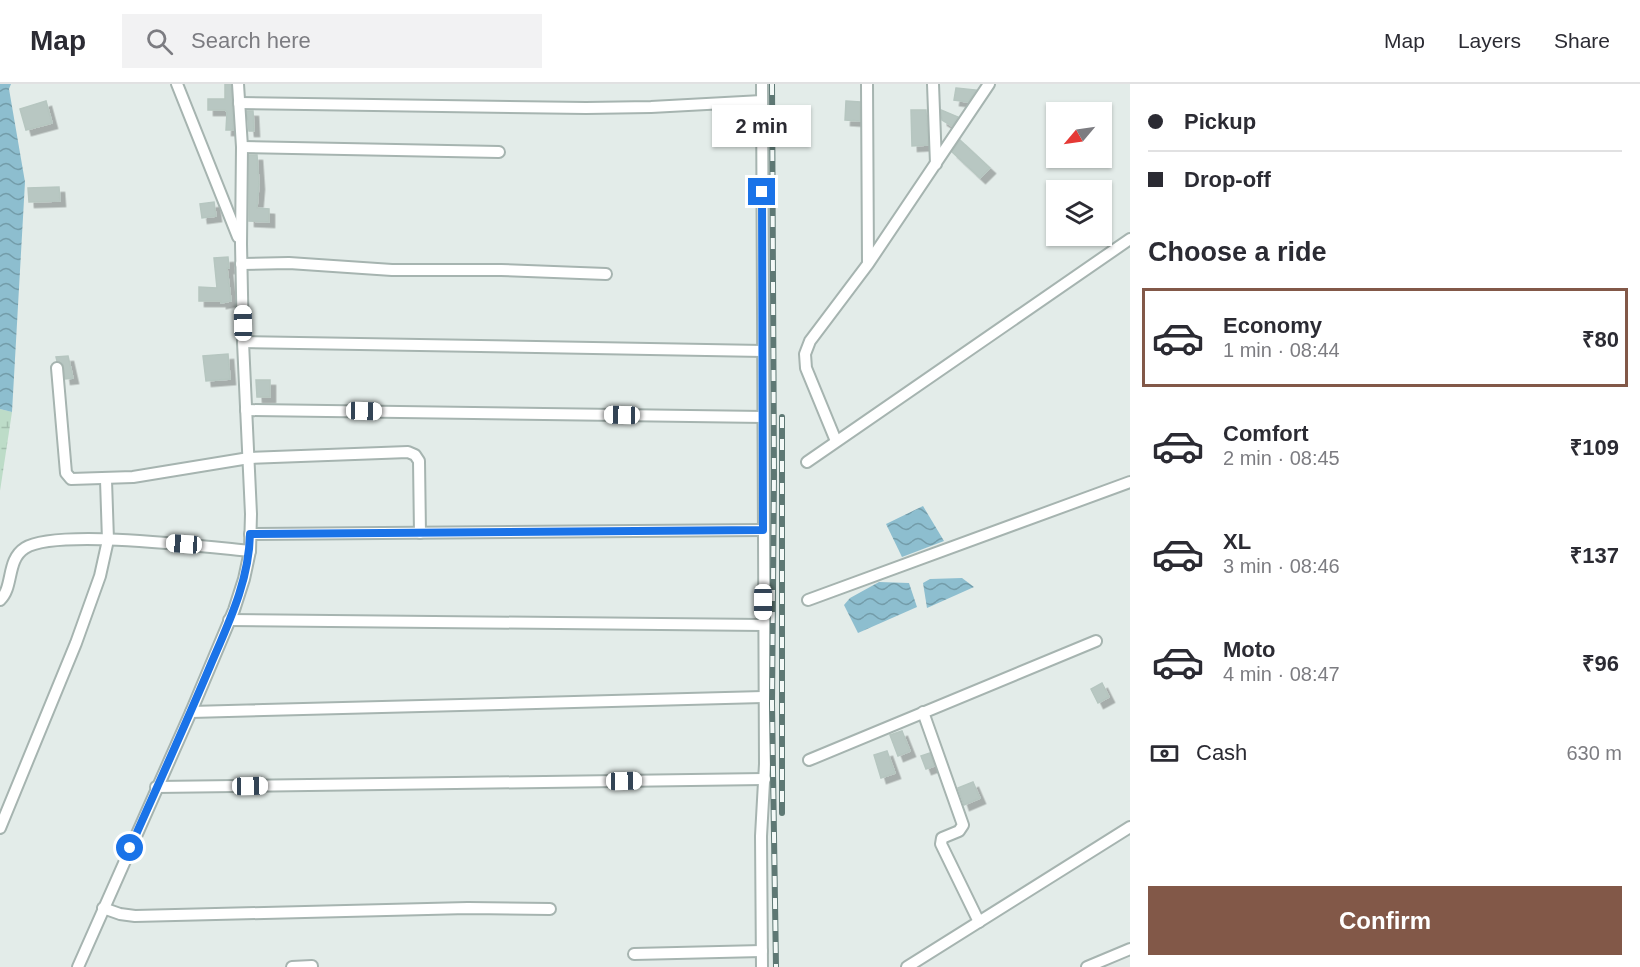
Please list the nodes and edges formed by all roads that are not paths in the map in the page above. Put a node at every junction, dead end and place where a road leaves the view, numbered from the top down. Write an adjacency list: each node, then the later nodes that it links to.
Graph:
1 (177, 84): 13 (street)
2 (238, 84): 8 (street)
3 (762, 84): 7 (street)
4 (867, 84): 15 (street)
5 (933, 84): 11 (street)
6 (989, 84): 11 (street)
7 (762, 101): 8 (street); 18 (street)
8 (239, 103): 9 (street)
9 (242, 147): 10 (street); 13 (street)
10 (499, 152)
11 (936, 164): 15 (street)
12 (1130, 239): 22 (street)
13 (241, 244): 14 (street)
14 (241, 264): 16 (street); 17 (street)
15 (868, 264): 22 (street)
16 (606, 274)
17 (243, 342): 18 (street); 20 (street)
18 (763, 351): 21 (street)
19 (57, 368): 25 (street)
20 (246, 410): 21 (street); 23 (street)
21 (763, 417): 27 (street)
22 (836, 441): 24 (street)
23 (249, 458): 25 (street); 28 (street); 29 (street)
24 (807, 462)
25 (106, 480): 30 (street)
26 (1130, 482): 33 (street)
27 (763, 530): 28 (street); 35 (street)
28 (420, 533): 29 (street)
29 (250, 534): 31 (street)
30 (108, 540): 31 (street); 32 (street); 44 (street)
31 (250, 551): 34 (street)
32 (0, 600)
33 (808, 600)
34 (229, 620): 35 (street); 38 (street)
35 (763, 625): 37 (street)
36 (1096, 641): 39 (street)
37 (763, 697): 38 (street); 41 (street)
38 (191, 712): 42 (street)
39 (923, 712): 40 (street); 47 (street)
40 (809, 760)
41 (765, 779): 42 (street); 49 (street)
42 (156, 787): 45 (street)
43 (1130, 827): 47 (street)
44 (0, 828)
45 (103, 908): 46 (street); 52 (street)
46 (550, 909)
47 (979, 922): 55 (street)
48 (1130, 949): 56 (street)
49 (762, 951): 50 (street); 54 (street)
50 (634, 954)
51 (312, 966): 53 (street)
52 (81, 967)
53 (292, 967)
54 (762, 967)
55 (907, 967)
56 (1087, 967)

